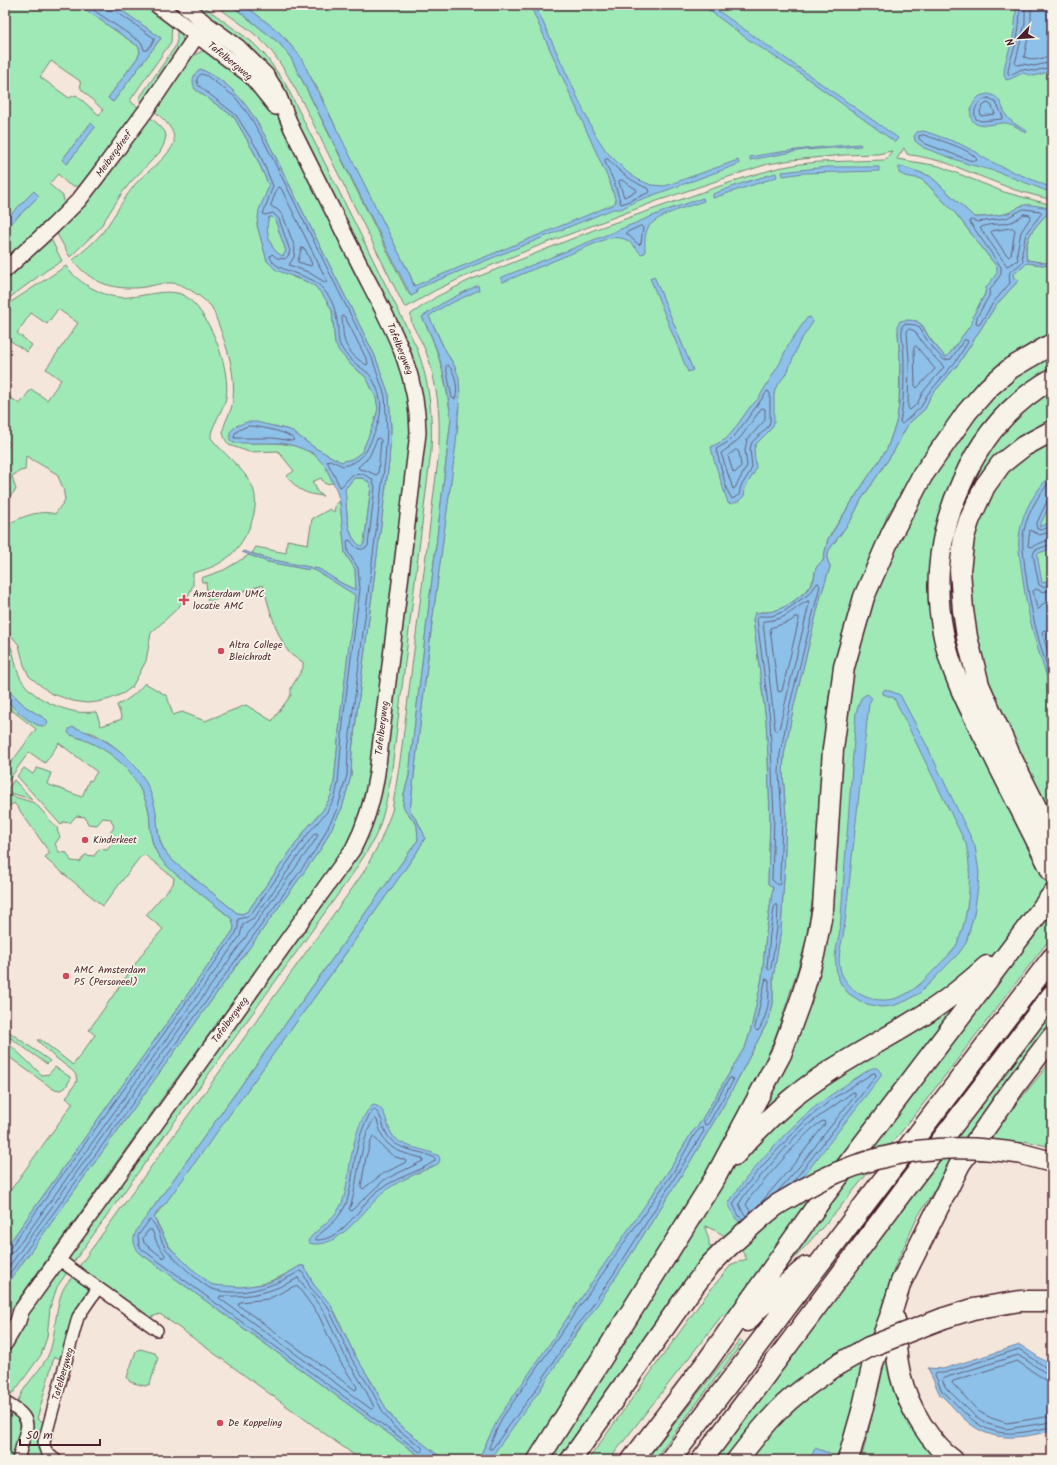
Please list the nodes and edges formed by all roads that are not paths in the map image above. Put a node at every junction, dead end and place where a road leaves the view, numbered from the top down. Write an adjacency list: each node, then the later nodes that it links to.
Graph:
1 (157, 5): 3 (street, Tafelbergweg)
2 (184, 5): 3 (street, Tafelbergweg)
3 (202, 29): 4 (street, Meibergdreef); 18 (street, Tafelbergweg)
4 (5, 270)
5 (1052, 344): 16 (highway)
6 (1052, 379): 8 (highway)
7 (1052, 431): 8 (highway)
8 (1046, 838): 9 (highway)
9 (1052, 872)
10 (1052, 895): 11 (highway)
11 (1017, 940): 16 (highway); 26 (highway)
12 (1052, 958): 17 (highway)
13 (1052, 995): 34 (highway)
14 (1052, 1037): 19 (highway)
15 (1052, 1162): 31 (highway, bridge)
16 (715, 1178): 30 (highway)
17 (836, 1240): 26 (highway); 33 (highway)
18 (58, 1259): 20 (street); 22 (street, Tafelbergweg)
19 (901, 1282): 36 (highway); 37 (highway)
20 (98, 1288): 24 (street); 29 (street, Tafelbergweg)
21 (1052, 1301): 35 (highway, bridge)
22 (21, 1312): 23 (street, Tafelbergweg); 25 (street, Tafelbergweg)
23 (5, 1327)
24 (157, 1330)
25 (5, 1343)
26 (706, 1363): 32 (highway)
27 (5, 1402): 28 (street)
28 (18, 1460)
29 (56, 1460)
30 (538, 1460)
31 (571, 1460)
32 (632, 1460)
33 (670, 1460)
34 (702, 1460)
35 (738, 1460)
36 (848, 1460)
37 (953, 1460)

